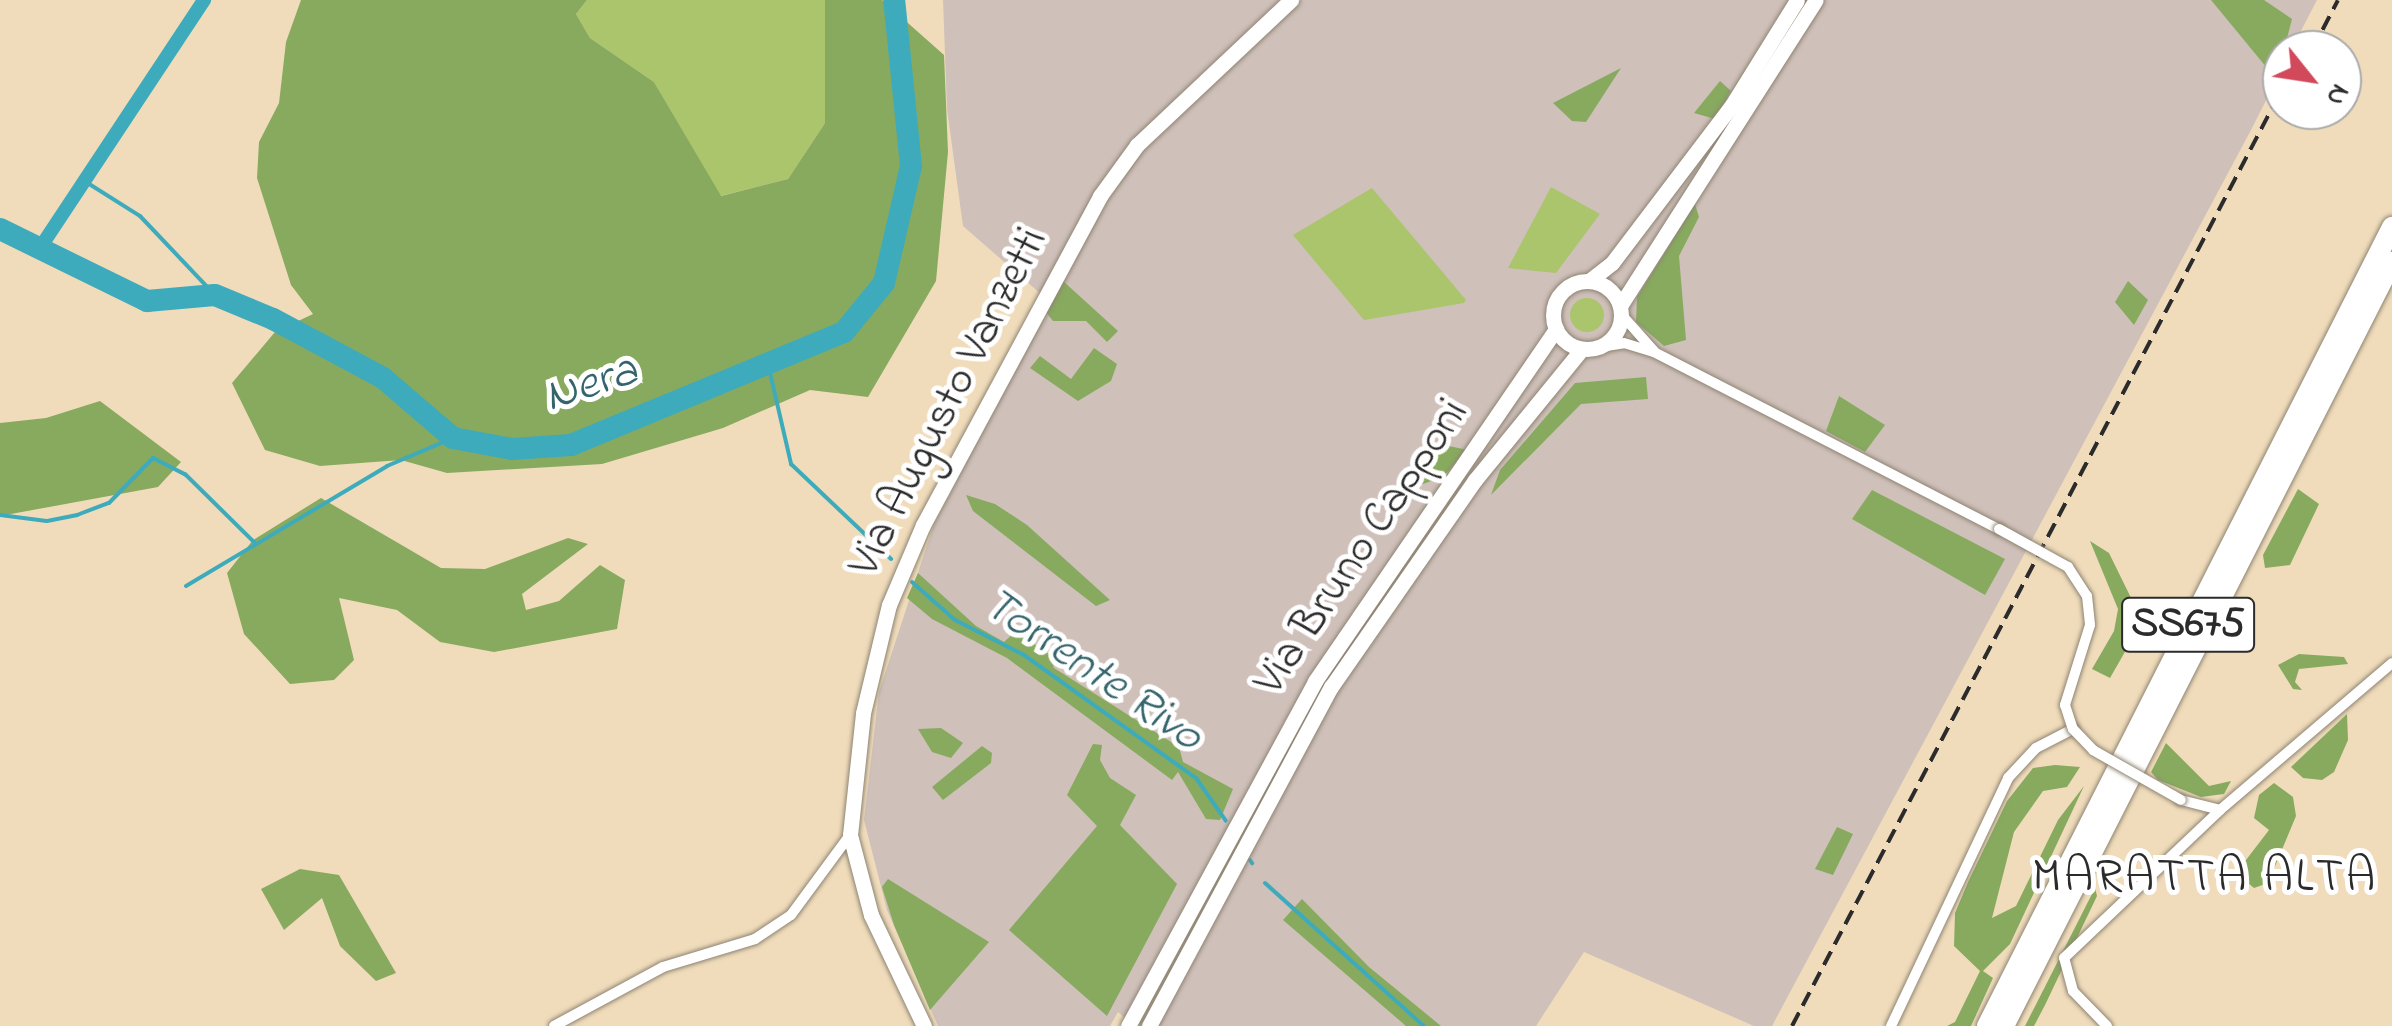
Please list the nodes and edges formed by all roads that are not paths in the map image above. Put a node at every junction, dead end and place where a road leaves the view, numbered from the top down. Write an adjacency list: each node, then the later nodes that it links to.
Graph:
1 (1291, 0): 15 (main road, Via Augusto Vanzetti)
2 (1798, 0): 6 (main road, Via Bruno Capponi)
3 (1816, 0): 7 (main road)
4 (2392, 226): 21 (highway, SS675)
5 (2392, 262): 22 (highway, SS675)
6 (1589, 282): 7 (main road); 8 (main road, Via Bruno Capponi)
7 (1621, 310): 9 (main road); 11 (street)
8 (1556, 330): 10 (main road); 18 (main road, Via Bruno Capponi)
9 (1600, 347): 10 (main road); 11 (street)
10 (1582, 349): 19 (main road, Via Bruno Capponi)
11 (1654, 352): 13 (street, bridge)
12 (2392, 663): 14 (street)
13 (2073, 730): 14 (street, bridge); 20 (street)
14 (2220, 810): 23 (street)
15 (850, 835): 16 (street); 17 (main road, Via Augusto Vanzetti)
16 (554, 1026)
17 (924, 1026)
18 (1128, 1026)
19 (1149, 1026)
20 (1892, 1026)
21 (1987, 1026)
22 (2004, 1026)
23 (2107, 1026)

